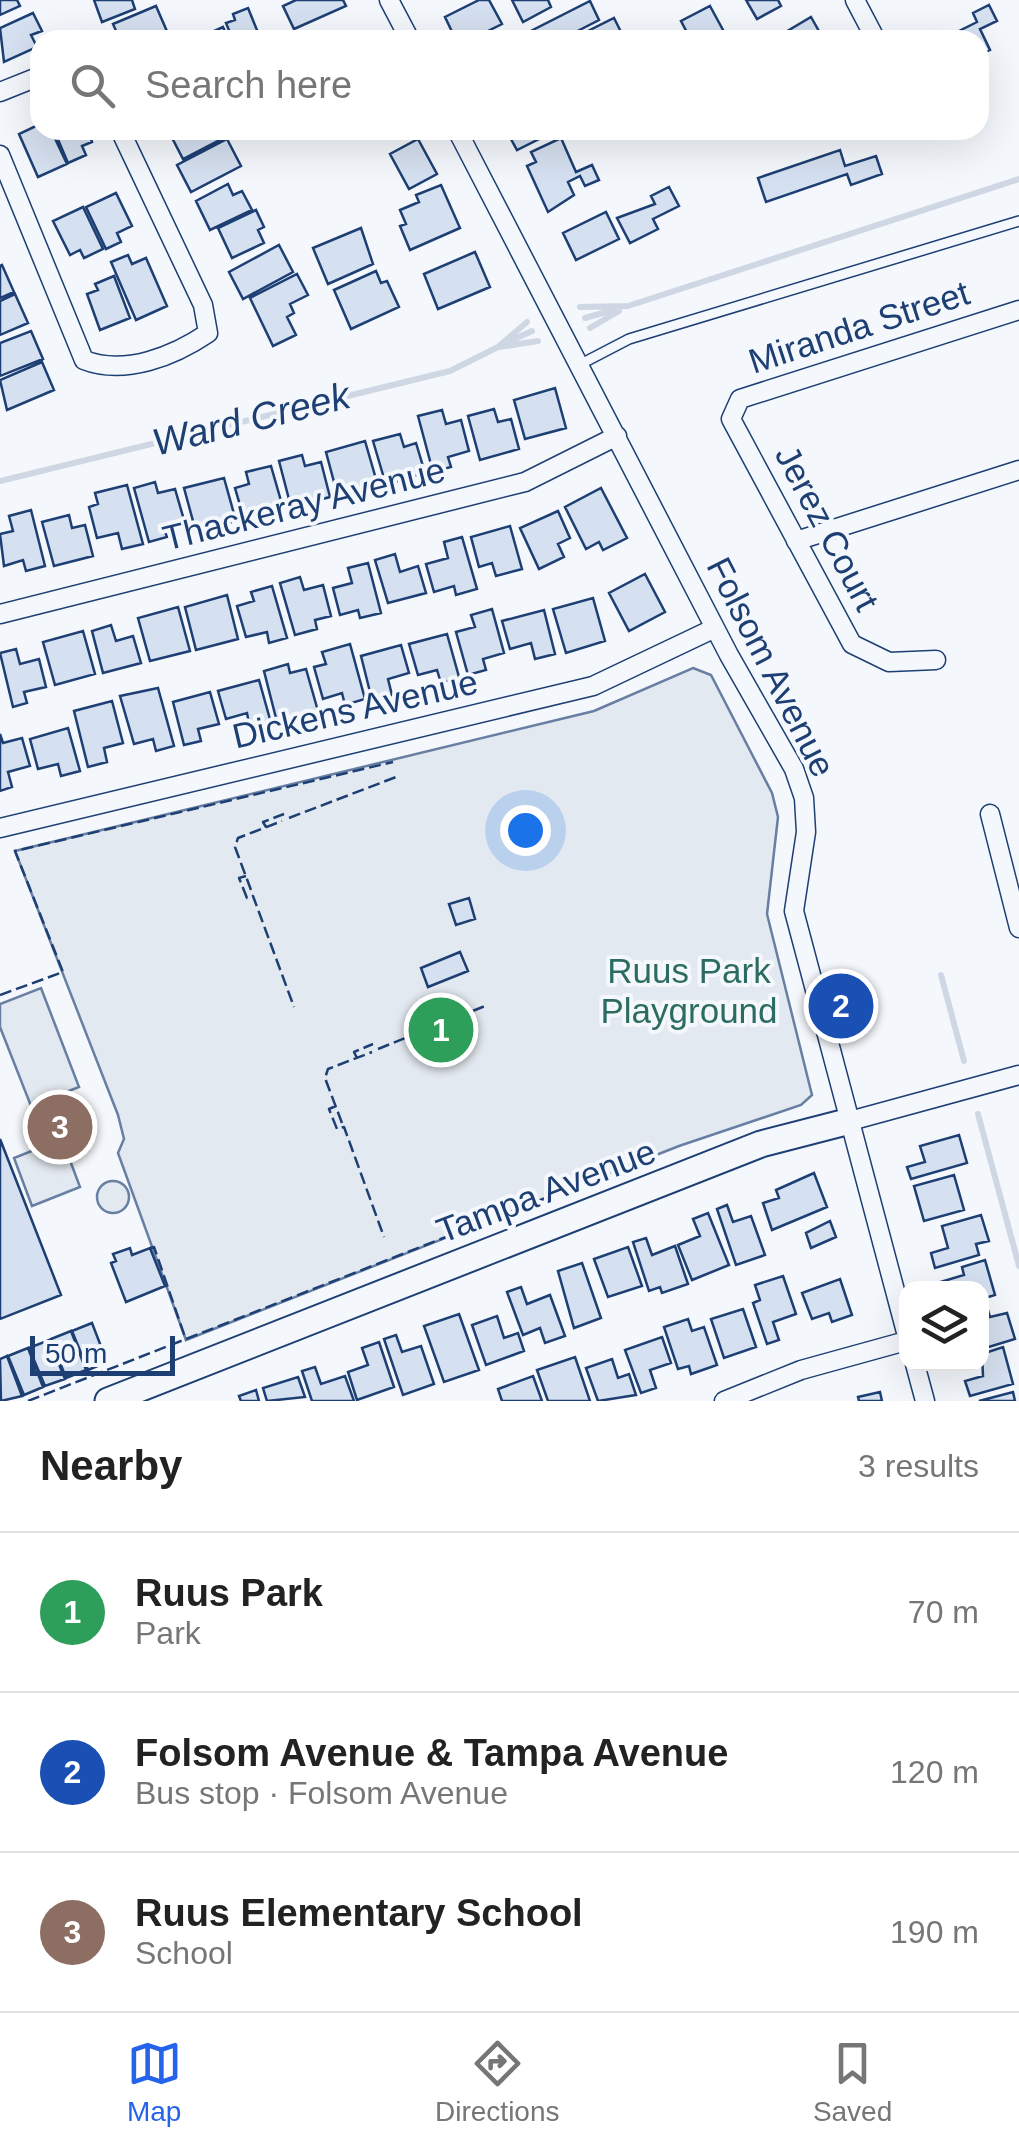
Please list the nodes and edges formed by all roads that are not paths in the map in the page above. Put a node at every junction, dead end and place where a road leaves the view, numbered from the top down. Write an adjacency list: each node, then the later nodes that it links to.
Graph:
1 (389, 0): 3 (street)
2 (854, 0): 4 (street)
3 (405, 30)
4 (870, 30)
5 (30, 80): 6 (street)
6 (0, 92)
7 (125, 140): 9 (street)
8 (462, 140): 12 (street, Folsom Avenue)
9 (0, 155)
10 (1019, 222): 12 (lane)
11 (1019, 310): 13 (street, Miranda Street)
12 (579, 365): 14 (street, Folsom Avenue)
13 (731, 419): 16 (street, Jerez Court)
14 (617, 436): 17 (street, Thackeray Avenue); 18 (street, Folsom Avenue)
15 (1019, 470): 16 (street)
16 (796, 541): 19 (street, Jerez Court)
17 (0, 614)
18 (716, 628): 21 (street, Dickens Avenue); 24 (street, Folsom Avenue)
19 (936, 660)
20 (990, 814): 22 (street)
21 (0, 828)
22 (1019, 928)
23 (1019, 1075): 24 (street, Tampa Avenue)
24 (850, 1121): 25 (street, Folsom Avenue); 28 (street, Tampa Avenue)
25 (899, 1306)
26 (899, 1343): 29 (street)
27 (917, 1371): 30 (street)
28 (108, 1401)
29 (724, 1401)
30 (925, 1401)

